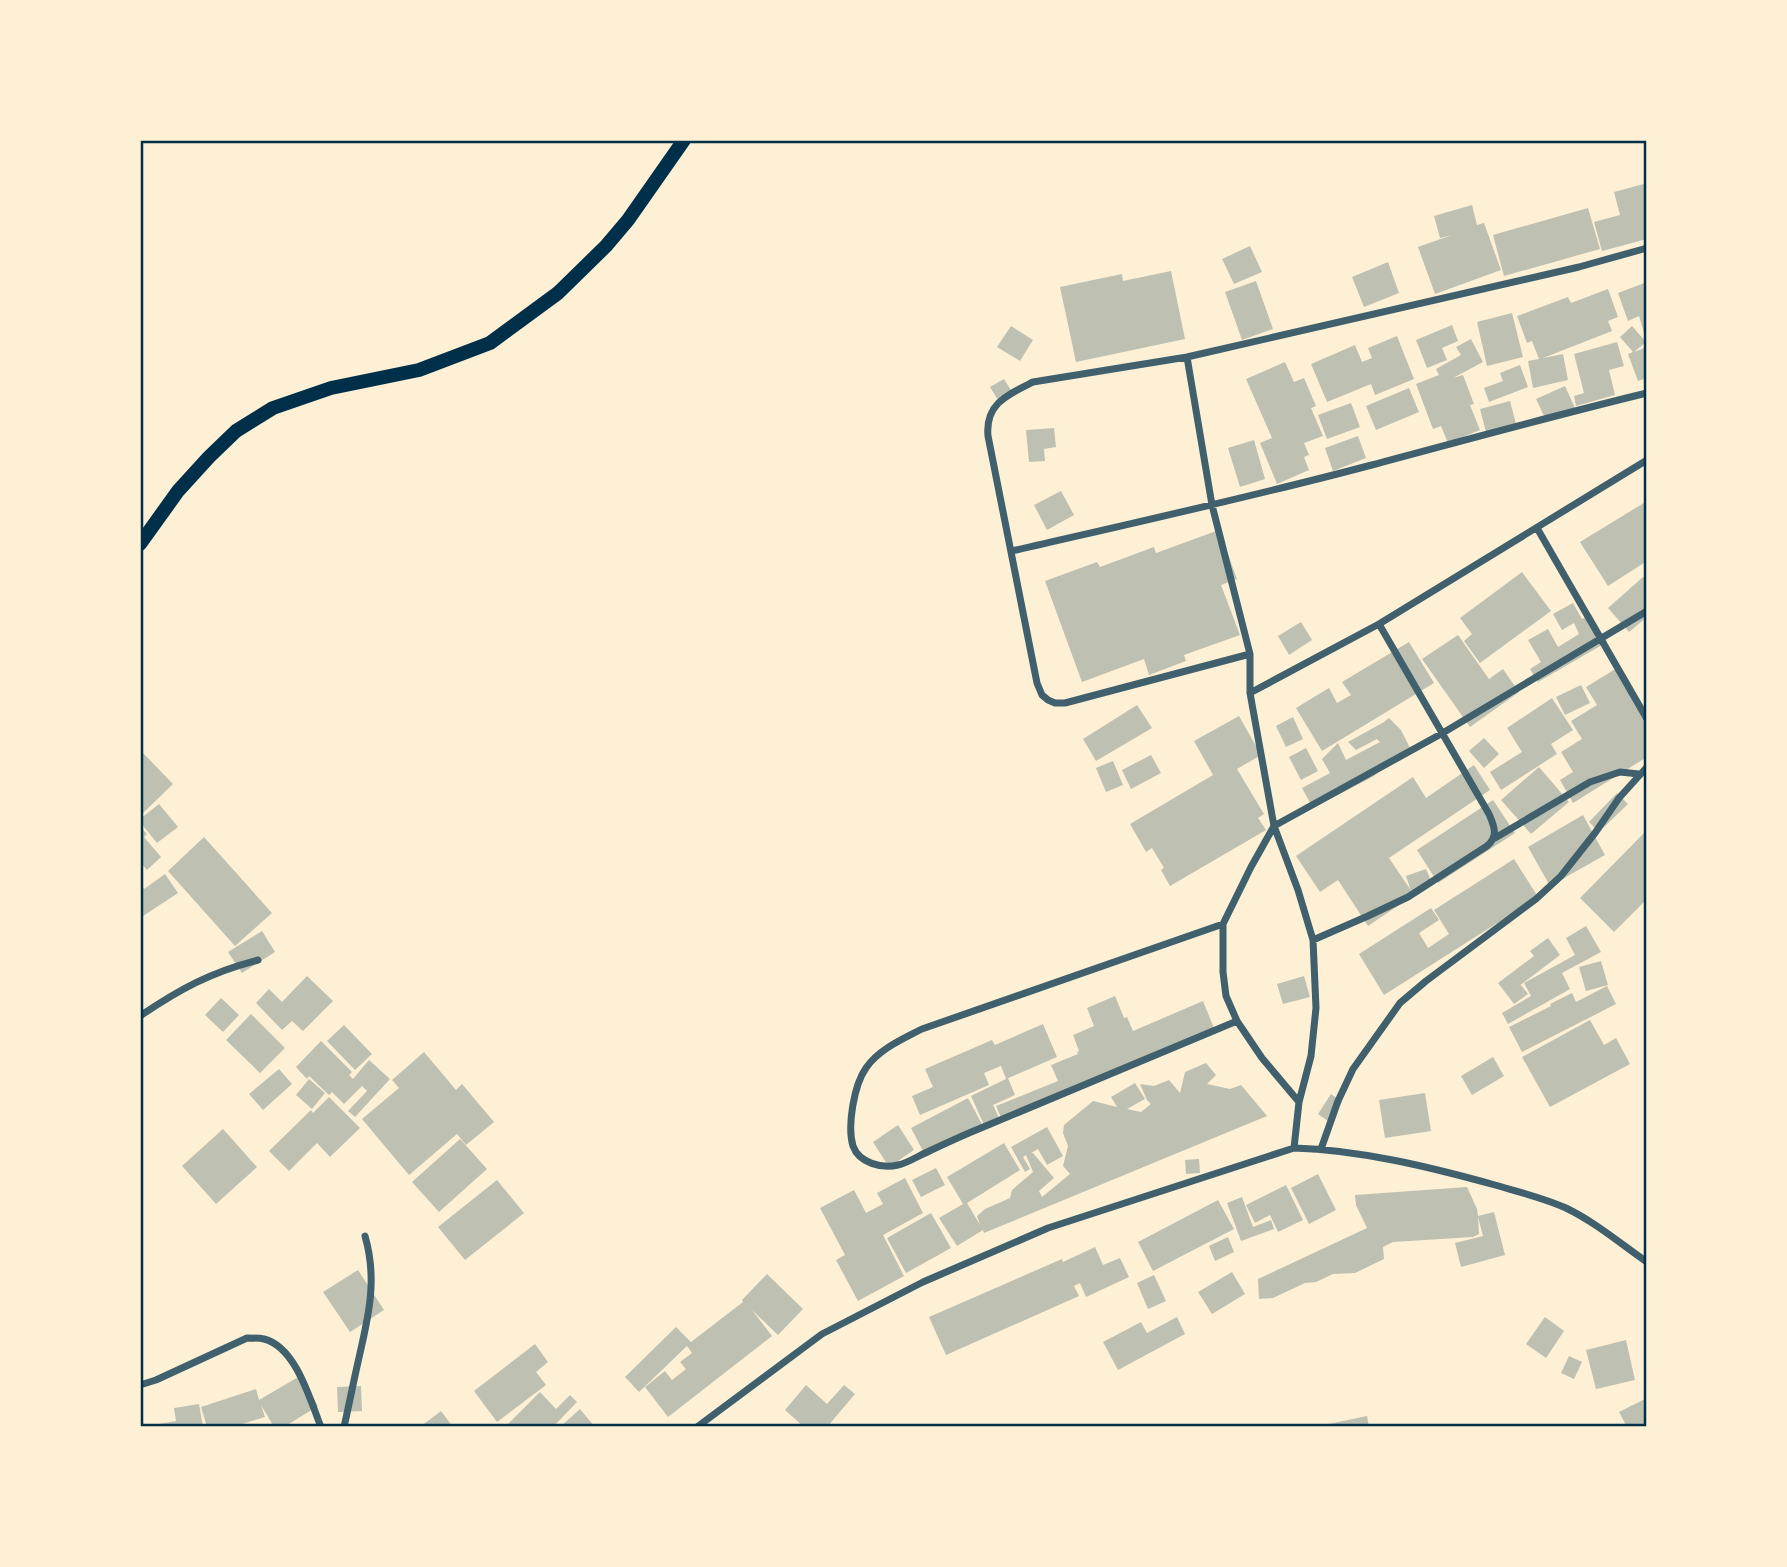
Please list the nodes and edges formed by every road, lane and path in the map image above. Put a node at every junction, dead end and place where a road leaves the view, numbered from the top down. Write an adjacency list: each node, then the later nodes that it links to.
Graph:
1 (684, 140): 8 (main road)
2 (1647, 248): 3 (street)
3 (1187, 357): 6 (street); 9 (street)
4 (1647, 393): 6 (street)
5 (1647, 460): 7 (street)
6 (1212, 505): 9 (street); 13 (street)
7 (1537, 528): 11 (street); 12 (street)
8 (140, 544)
9 (1012, 551): 13 (street)
10 (1647, 611): 12 (street)
11 (1379, 624): 14 (street); 16 (street)
12 (1601, 640): 15 (street); 16 (street)
13 (1250, 654): 14 (street)
14 (1250, 693): 19 (street)
15 (1647, 719)
16 (1441, 734): 19 (street); 20 (street)
17 (1647, 767): 18 (street)
18 (1639, 774): 20 (street); 28 (street)
19 (1274, 826): 21 (street); 22 (street)
20 (1495, 838): 22 (street)
21 (1223, 924): 25 (street); 25 (street)
22 (1313, 940): 26 (street)
23 (258, 960): 24 (street)
24 (140, 1016)
25 (1237, 1020): 26 (street)
26 (1299, 1102): 27 (street)
27 (1294, 1148): 28 (street); 34 (street)
28 (1321, 1149): 30 (street)
29 (365, 1236): 33 (street)
30 (1647, 1262)
31 (140, 1385): 32 (street)
32 (321, 1427)
33 (344, 1427)
34 (697, 1427)

